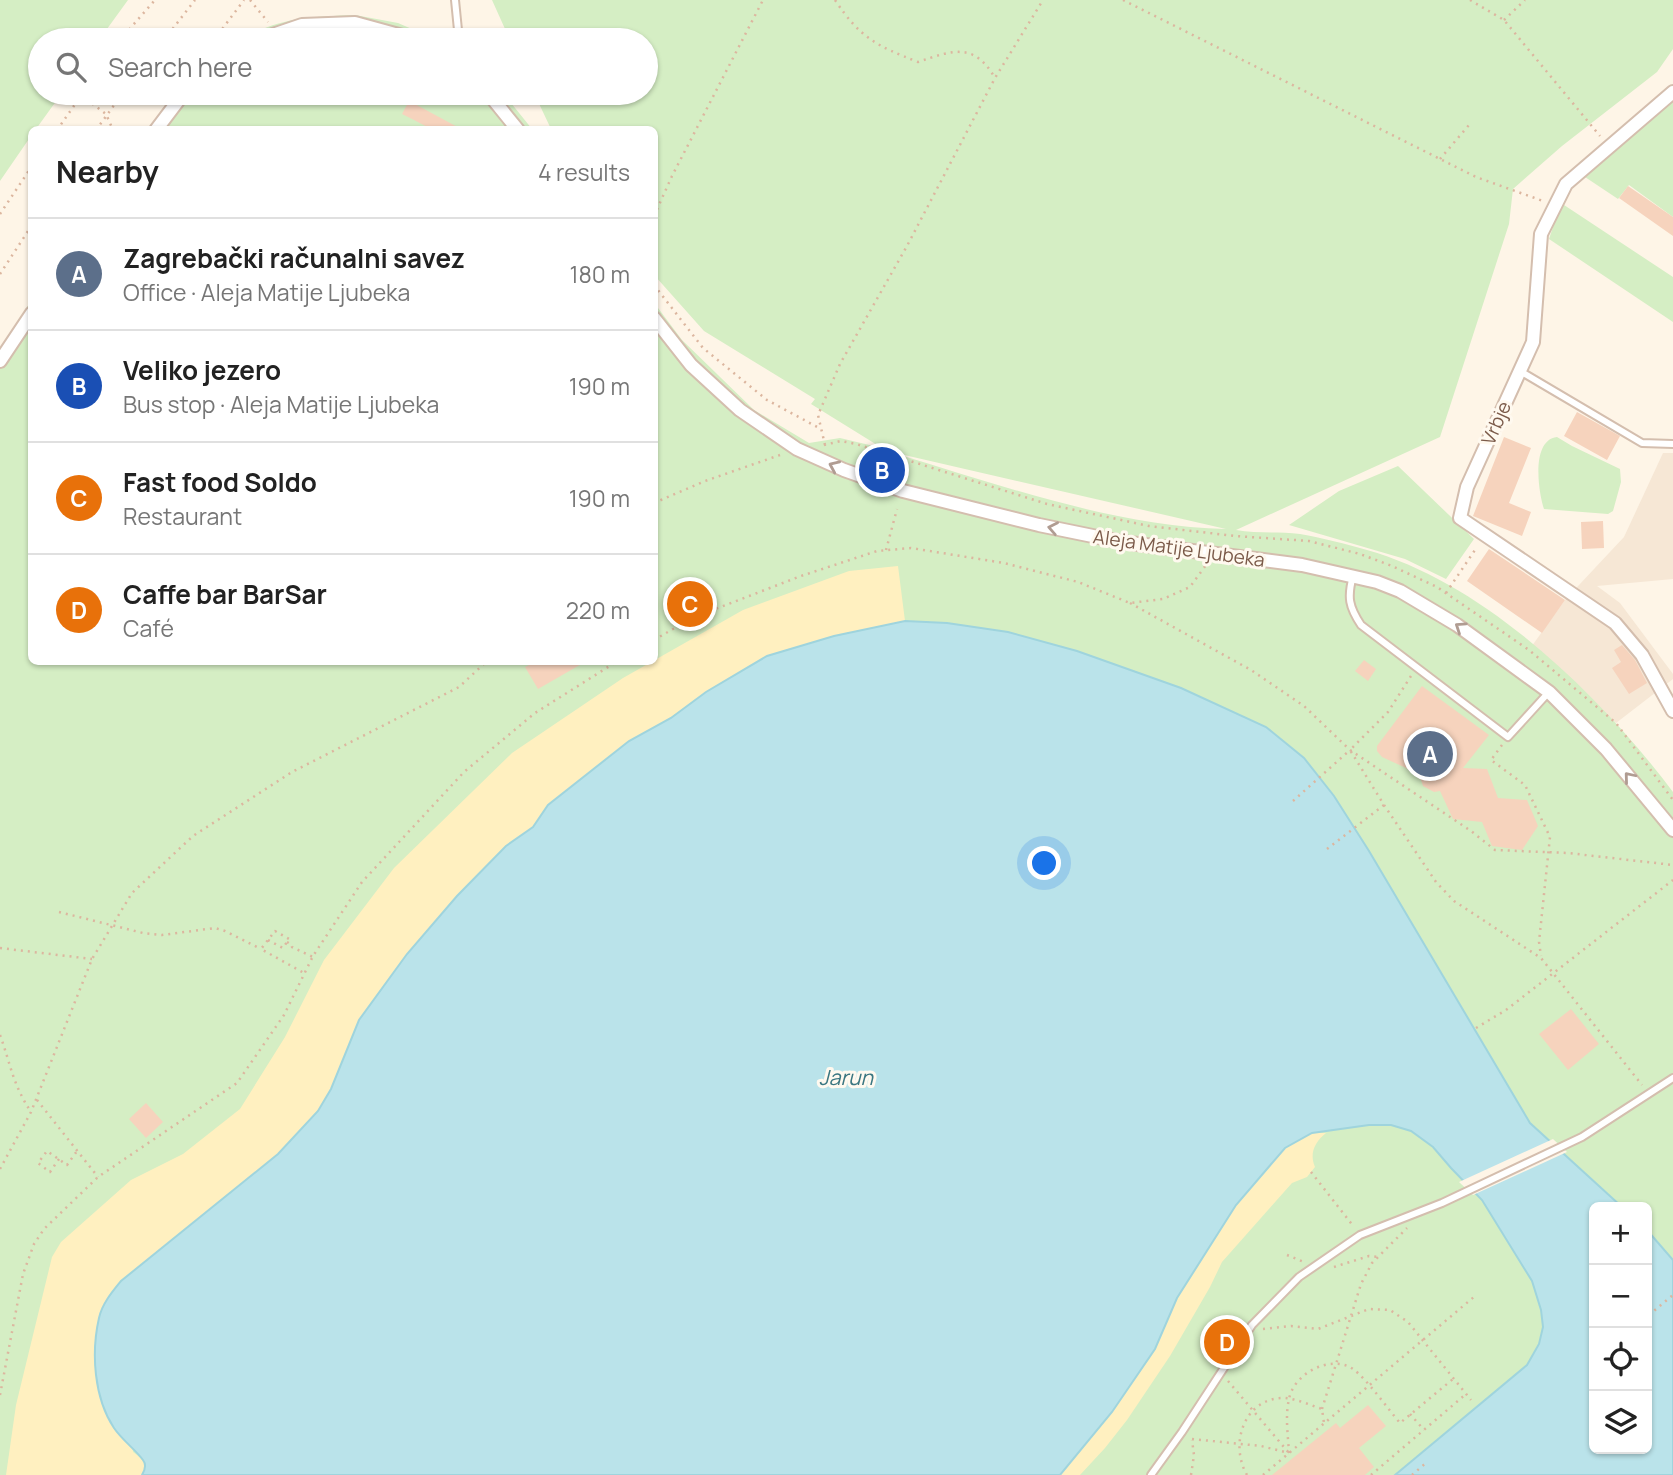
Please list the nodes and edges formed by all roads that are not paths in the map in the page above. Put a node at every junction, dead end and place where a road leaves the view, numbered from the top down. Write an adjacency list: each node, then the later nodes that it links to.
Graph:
1 (455, 0): 4 (lane)
2 (293, 28): 3 (street)
3 (373, 28)
4 (458, 28)
5 (1673, 92): 13 (street, Vrbje)
6 (175, 105): 8 (street)
7 (498, 105): 9 (street)
8 (159, 126)
9 (516, 126)
10 (28, 319): 12 (street)
11 (658, 323): 15 (street, Aleja Matije Ljubeka, one-way to 11)
12 (0, 360)
13 (1520, 371): 14 (lane); 17 (street, Vrbje)
14 (1673, 444)
15 (1353, 576): 16 (street, Aleja Matije Ljubeka, one-way to 15); 16 (lane)
16 (1549, 692): 18 (street, Aleja Matije Ljubeka, one-way to 16)
17 (1673, 711)
18 (1673, 830)
19 (1672, 1081): 20 (lane)
20 (1151, 1475)

